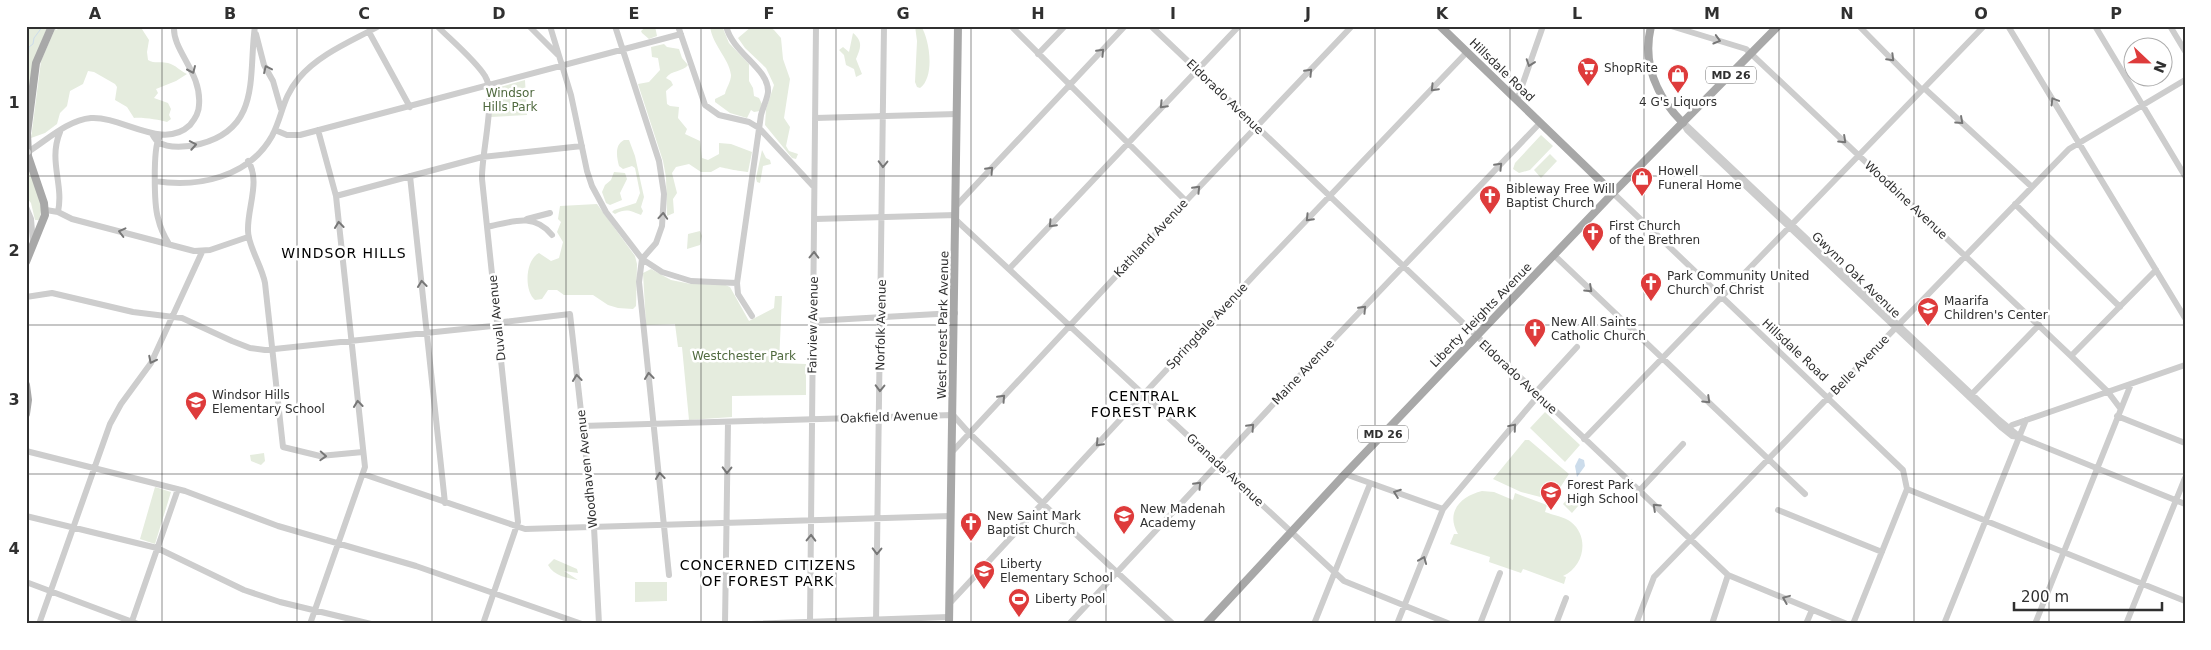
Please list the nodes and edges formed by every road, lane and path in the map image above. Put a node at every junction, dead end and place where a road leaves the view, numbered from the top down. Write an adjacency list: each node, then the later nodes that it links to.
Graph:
1 (52, 26): 80 (main road)
2 (174, 26): 59 (street, one-way to 59)
3 (379, 26): 30 (street)
4 (437, 26): 42 (street)
5 (529, 26): 37 (street)
6 (550, 26): 37 (street)
7 (616, 26): 32 (street)
8 (678, 26): 31 (street)
9 (726, 26): 54 (street)
10 (816, 26): 50 (street, Fairview Avenue)
11 (884, 26): 49 (street, Norfolk Avenue)
12 (958, 26): 48 (main road, West Forest Park Avenue)
13 (1011, 26): 35 (street)
14 (1065, 26): 35 (street)
15 (1126, 26): 41 (street, one-way to 15)
16 (1151, 26): 39 (street, Eldorado Avenue)
17 (1239, 26): 39 (street)
18 (1352, 26): 53 (street, Kathland Avenue, one-way to 18)
19 (1543, 26): 44 (street, one-way to 44)
20 (1651, 26): 52 (main road, Gwynn Oak Avenue)
21 (1671, 26): 36 (street, Woodbine Avenue, one-way to 36)
22 (1778, 26): 36 (main road, Liberty Heights Avenue / MD 26)
23 (1859, 26): 43 (street, one-way to 43)
24 (1984, 26): 43 (street)
25 (2008, 26): 61 (street, one-way to 25)
26 (2095, 26): 45 (street)
27 (2170, 26): 33 (street)
28 (255, 27): 47 (street, one-way to 28); 60 (street, one-way to 28)
29 (1442, 27): 34 (main road, Hillsdale Road)
30 (369, 32): 46 (street); 47 (street)
31 (681, 34): 32 (street); 54 (street)
32 (623, 50): 38 (street); 96 (street, one-way to 32)
33 (2185, 51)
34 (1467, 52): 44 (main road, Hillsdale Road); 75 (street, Springdale Avenue, one-way to 75)
35 (1038, 54): 41 (street)
36 (1751, 54): 52 (main road, Liberty Heights Avenue / MD 26); 65 (street, Woodbine Avenue, one-way to 65)
37 (560, 57): 38 (street)
38 (563, 67): 42 (street); 63 (street)
39 (1197, 70): 53 (street, Eldorado Avenue); 62 (street, one-way to 62)
40 (2185, 80): 45 (street, Belle Avenue)
41 (1069, 85): 62 (street); 78 (street, one-way to 41)
42 (489, 86): 46 (street); 66 (street, Duvall Avenue)
43 (1923, 89): 65 (street); 71 (street, one-way to 71)
44 (1517, 100): 51 (main road, Hillsdale Road)
45 (2142, 105): 61 (street, Belle Avenue); 69 (street)
46 (410, 107): 56 (street)
47 (281, 109): 55 (street)
48 (957, 114): 49 (street); 78 (main road, West Forest Park Avenue)
49 (884, 116): 50 (street); 83 (street, Norfolk Avenue, one-way to 83)
50 (815, 118): 72 (street, Fairview Avenue)
51 (1540, 123): 73 (main road, Hillsdale Road); 98 (street, Maine Avenue, one-way to 51)
52 (1683, 123): 73 (main road, Liberty Heights Avenue / MD 26); 87 (street, Gwynn Oak Avenue)
53 (1256, 127): 75 (street, Eldorado Avenue); 76 (street, Kathland Avenue, one-way to 53)
54 (760, 128): 72 (street); 101 (street)
55 (275, 130): 56 (street); 67 (street)
56 (318, 130): 74 (street)
57 (60, 131): 58 (street); 64 (street); 81 (street)
58 (150, 132): 59 (street); 60 (street)
59 (162, 135): 60 (street)
60 (157, 142): 70 (street)
61 (2079, 142): 71 (street, Belle Avenue); 100 (street)
62 (1128, 143): 76 (street); 99 (street, one-way to 99)
63 (582, 146): 66 (street); 96 (street)
64 (26, 153)
65 (1859, 155): 87 (street); 95 (street, Woodbine Avenue)
66 (482, 157): 68 (street); 88 (street, Duvall Avenue)
67 (248, 161): 70 (street); 90 (street)
68 (410, 176): 74 (street); 115 (street, one-way to 68)
69 (2185, 176)
70 (155, 181): 92 (street)
71 (2032, 187): 77 (street, Belle Avenue)
72 (814, 188): 86 (street, Fairview Avenue)
73 (1613, 193): 94 (main road, Liberty Heights Avenue / MD 26); 102 (street, Hillsdale Road)
74 (336, 196): 117 (street, one-way to 74)
75 (1330, 197): 98 (street, Eldorado Avenue); 126 (street, Springdale Avenue, one-way to 126)
76 (1186, 201): 112 (street, Kathland Avenue)
77 (2015, 204): 95 (street, Belle Avenue); 104 (street)
78 (956, 206): 84 (main road, West Forest Park Avenue)
79 (26, 207): 91 (street)
80 (46, 210): 81 (street); 91 (main road)
81 (58, 212): 92 (street, one-way to 81)
82 (550, 213): 85 (street)
83 (882, 217): 84 (street); 86 (street); 108 (street, Norfolk Avenue)
84 (956, 217): 99 (street, Granada Avenue); 105 (main road, West Forest Park Avenue)
85 (526, 219): 88 (street); 89 (street)
86 (814, 219): 110 (street, Fairview Avenue, one-way to 86)
87 (1791, 226): 102 (street); 113 (street, Gwynn Oak Avenue)
88 (487, 227): 111 (street, Duvall Avenue)
89 (552, 235)
90 (248, 237): 93 (street); 119 (street)
91 (34, 244): 97 (main road)
92 (169, 244): 93 (street)
93 (202, 252): 106 (street)
94 (1554, 255): 116 (main road, Liberty Heights Avenue / MD 26); 121 (street, one-way to 121)
95 (1965, 256): 113 (street, Belle Avenue); 114 (street, Woodbine Avenue)
96 (642, 258): 101 (street); 138 (street, one-way to 96)
97 (26, 262)
98 (1403, 266): 116 (street, Eldorado Avenue); 150 (street, Maine Avenue, one-way to 98)
99 (1009, 269): 112 (street, Granada Avenue)
100 (2156, 270): 104 (street); 109 (street)
101 (737, 283): 107 (street)
102 (1723, 296): 121 (street); 129 (street, Hillsdale Road)
103 (26, 297): 106 (street)
104 (2120, 307): 120 (street)
105 (955, 313): 108 (street); 132 (main road, West Forest Park Avenue)
106 (173, 316): 119 (street); 151 (street, one-way to 151)
107 (752, 316)
108 (881, 318): 110 (street); 134 (street, Norfolk Avenue, one-way to 134)
109 (2185, 318)
110 (813, 321): 135 (street, Fairview Avenue)
111 (497, 325): 115 (street); 139 (street, Woodhaven Avenue, one-way to 111); 176 (street, Duvall Avenue)
112 (1070, 326): 126 (street, Granada Avenue); 141 (street, Kathland Avenue, one-way to 112)
113 (1897, 326): 128 (street, Gwynn Oak Avenue); 129 (street, Belle Avenue)
114 (2039, 326): 120 (street, Woodbine Avenue); 128 (street)
115 (427, 333): 117 (street); 162 (street)
116 (1476, 337): 127 (street, Eldorado Avenue); 154 (main road, Liberty Heights Avenue / MD 26)
117 (351, 341): 119 (street); 147 (street, one-way to 117)
118 (1578, 347): 127 (street)
119 (273, 350): 147 (street, one-way to 147)
120 (2071, 356): 125 (street, Woodbine Avenue)
121 (1663, 358): 143 (street); 149 (street, one-way to 149)
122 (2185, 365): 123 (street)
123 (2130, 384): 125 (street); 130 (street)
124 (26, 385): 131 (main road)
125 (2108, 392): 130 (street, Woodbine Avenue); 136 (street)
126 (1144, 394): 150 (street, Granada Avenue); 163 (street, Springdale Avenue, one-way to 163)
127 (1537, 394): 143 (street, Eldorado Avenue); 165 (street, one-way to 127)
128 (1970, 396): 140 (street, Gwynn Oak Avenue); 142 (street, Gwynn Oak Avenue)
129 (1829, 397): 149 (street, Belle Avenue); 158 (street, Hillsdale Road)
130 (2120, 408): 133 (street)
131 (26, 414)
132 (953, 415): 134 (street, Oakfield Avenue); 141 (street, Oakfield Avenue); 148 (main road, West Forest Park Avenue)
133 (2117, 416): 144 (street); 152 (street)
134 (879, 417): 135 (street, Oakfield Avenue); 169 (street, Norfolk Avenue)
135 (812, 419): 137 (street, Oakfield Avenue); 170 (street, Fairview Avenue)
136 (2026, 420): 140 (street); 142 (street)
137 (728, 422): 138 (street, Oakfield Avenue); 172 (street, one-way to 172)
138 (654, 424): 139 (street, Oakfield Avenue); 173 (street, one-way to 138)
139 (582, 426): 175 (street, Woodhaven Avenue)
140 (2010, 428): 142 (street, Gwynn Oak Avenue)
141 (969, 433): 148 (street, Kathland Avenue); 163 (street, Oakfield Avenue)
142 (2020, 437): 152 (street, Gwynn Oak Avenue); 171 (street)
143 (1584, 439): 159 (street, Eldorado Avenue)
144 (2185, 443)
145 (1683, 444): 159 (street)
146 (26, 452): 151 (street)
147 (363, 452): 153 (street)
148 (952, 452): 168 (main road, West Forest Park Avenue)
149 (1769, 459): 160 (street); 178 (street, Belle Avenue)
150 (1218, 463): 177 (street, Granada Avenue); 183 (street, Maine Avenue, one-way to 150)
151 (94, 468): 157 (street); 174 (street)
152 (2097, 468): 161 (street, Gwynn Oak Avenue); 182 (street)
153 (363, 474): 162 (street); 179 (street)
154 (1345, 474): 156 (street); 177 (main road, Liberty Heights Avenue / MD 26)
155 (2185, 478): 161 (street)
156 (1370, 484): 165 (street, one-way to 156); 184 (street)
157 (178, 489): 179 (street); 180 (street)
158 (1907, 489): 171 (street); 181 (street)
159 (1639, 491): 178 (street, Eldorado Avenue, one-way to 159)
160 (1805, 494)
161 (2176, 500): 164 (street, Gwynn Oak Avenue); 189 (street)
162 (445, 503): 176 (street)
163 (1042, 503): 183 (street, Oakfield Avenue); 194 (street, Springdale Avenue)
164 (2185, 504)
165 (1443, 509): 195 (street, one-way to 165)
166 (1778, 510): 181 (street)
167 (26, 516): 174 (street)
168 (951, 516): 169 (street); 194 (main road, West Forest Park Avenue)
169 (878, 518): 170 (street); 199 (street, Norfolk Avenue, one-way to 199)
170 (811, 520): 172 (street); 201 (street, Fairview Avenue, one-way to 170)
171 (1985, 520): 182 (street); 223 (street)
172 (726, 523): 173 (street); 208 (street)
173 (665, 525): 175 (street); 186 (street)
174 (73, 527): 180 (street); 190 (street)
175 (594, 527): 176 (street); 207 (street, Woodhaven Avenue)
176 (516, 528): 191 (street, Duvall Avenue)
177 (1291, 532): 184 (street, Granada Avenue); 212 (main road, Liberty Heights Avenue / MD 26)
178 (1691, 540): 187 (street, Eldorado Avenue); 218 (street, Belle Avenue)
179 (338, 544): 191 (street); 196 (street)
180 (157, 548): 196 (street); 200 (street)
181 (1882, 552): 222 (street)
182 (2063, 552): 189 (street); 224 (street)
183 (1117, 572): 210 (street, Maine Avenue); 211 (street, Oakfield Avenue)
184 (1335, 572): 195 (street, Granada Avenue); 213 (street)
185 (1500, 573): 216 (street)
186 (669, 575)
187 (1728, 575): 197 (street, Eldorado Avenue, one-way to 187); 219 (street)
188 (26, 582): 190 (street)
189 (2142, 583): 193 (street); 225 (street)
190 (50, 591): 200 (street); 202 (street)
191 (494, 593): 205 (street, Duvall Avenue); 206 (street)
192 (1566, 598): 217 (street)
193 (2185, 601)
194 (950, 603): 198 (main road, West Forest Park Avenue)
195 (1404, 605): 214 (street); 215 (street, Granada Avenue)
196 (315, 610): 203 (street); 204 (street)
197 (1812, 610): 220 (street); 221 (street, Eldorado Avenue)
198 (949, 620): 199 (street)
199 (876, 622): 201 (street)
200 (133, 623)
201 (810, 623): 209 (street)
202 (39, 624)
203 (310, 624)
204 (371, 624)
205 (483, 624)
206 (582, 624)
207 (599, 624)
208 (725, 624)
209 (751, 624)
210 (1068, 624)
211 (1172, 624)
212 (1206, 624)
213 (1314, 624)
214 (1397, 624)
215 (1450, 624)
216 (1480, 624)
217 (1556, 624)
218 (1636, 624)
219 (1712, 624)
220 (1806, 624)
221 (1847, 624)
222 (1853, 624)
223 (1944, 624)
224 (2035, 624)
225 (2126, 624)

